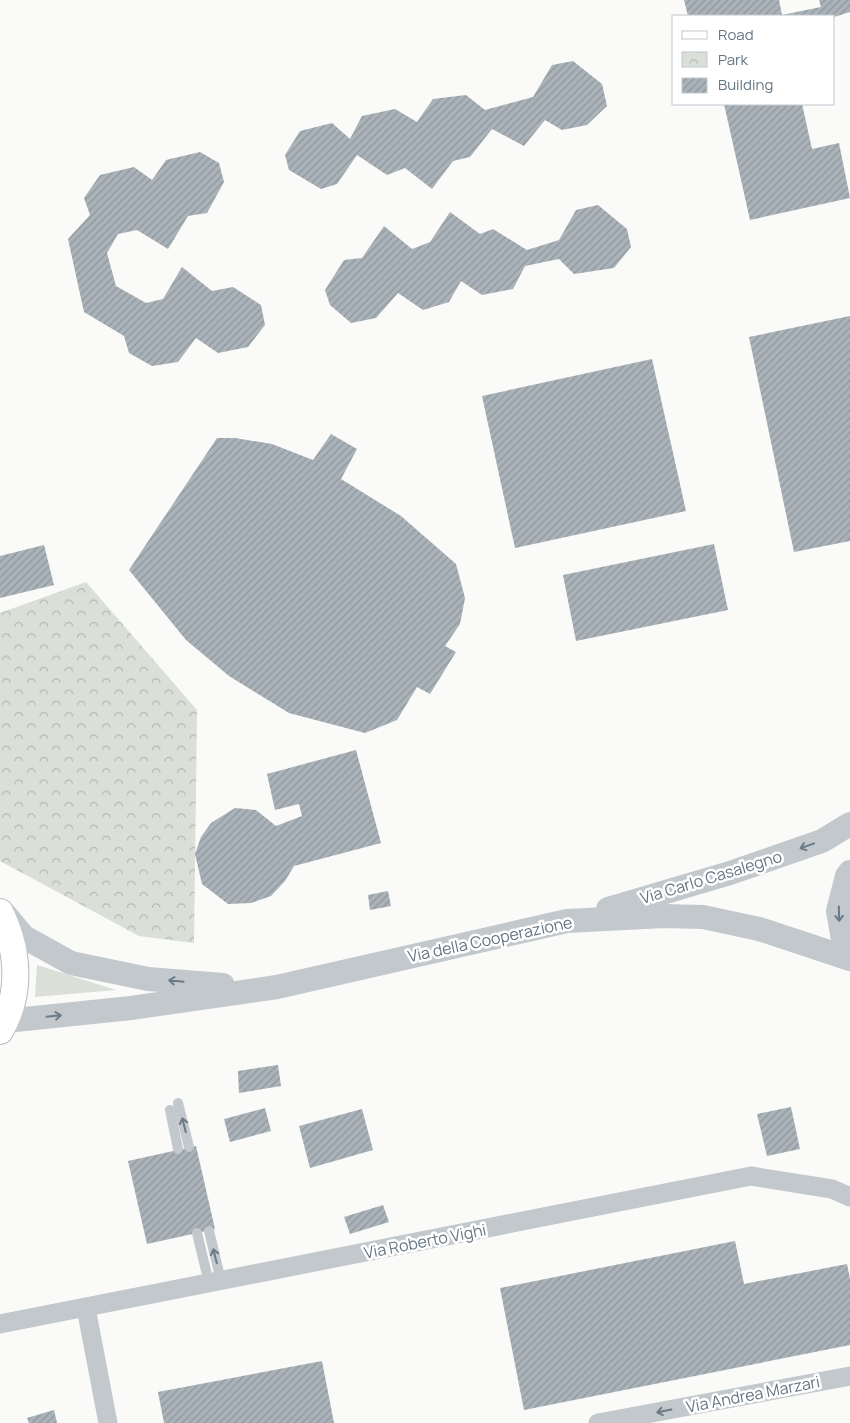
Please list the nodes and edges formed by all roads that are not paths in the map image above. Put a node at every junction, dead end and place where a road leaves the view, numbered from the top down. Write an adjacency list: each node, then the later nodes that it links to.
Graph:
1 (850, 824): 4 (street, Via Carlo Casalegno, one-way to 4)
2 (850, 872): 5 (street, one-way to 5)
3 (0, 910): 6 (street, Via della Cooperazione, one-way to 3); 7 (main road)
4 (568, 920): 5 (street, Via della Cooperazione); 6 (street, Via della Cooperazione)
5 (849, 957)
6 (277, 987): 7 (street, Via della Cooperazione, one-way to 6)
7 (3, 1026)
8 (178, 1104): 9 (lane, one-way to 8)
9 (170, 1110)
10 (850, 1197): 13 (street, Via Roberto Vighi)
11 (209, 1231): 13 (lane, one-way to 11)
12 (197, 1233): 13 (lane)
13 (215, 1282): 14 (street, Via Roberto Vighi)
14 (86, 1308): 15 (street, Via Roberto Vighi); 17 (street)
15 (0, 1324)
16 (850, 1376): 18 (street, Via Andrea Marzari, one-way to 18)
17 (108, 1423)
18 (598, 1423)

